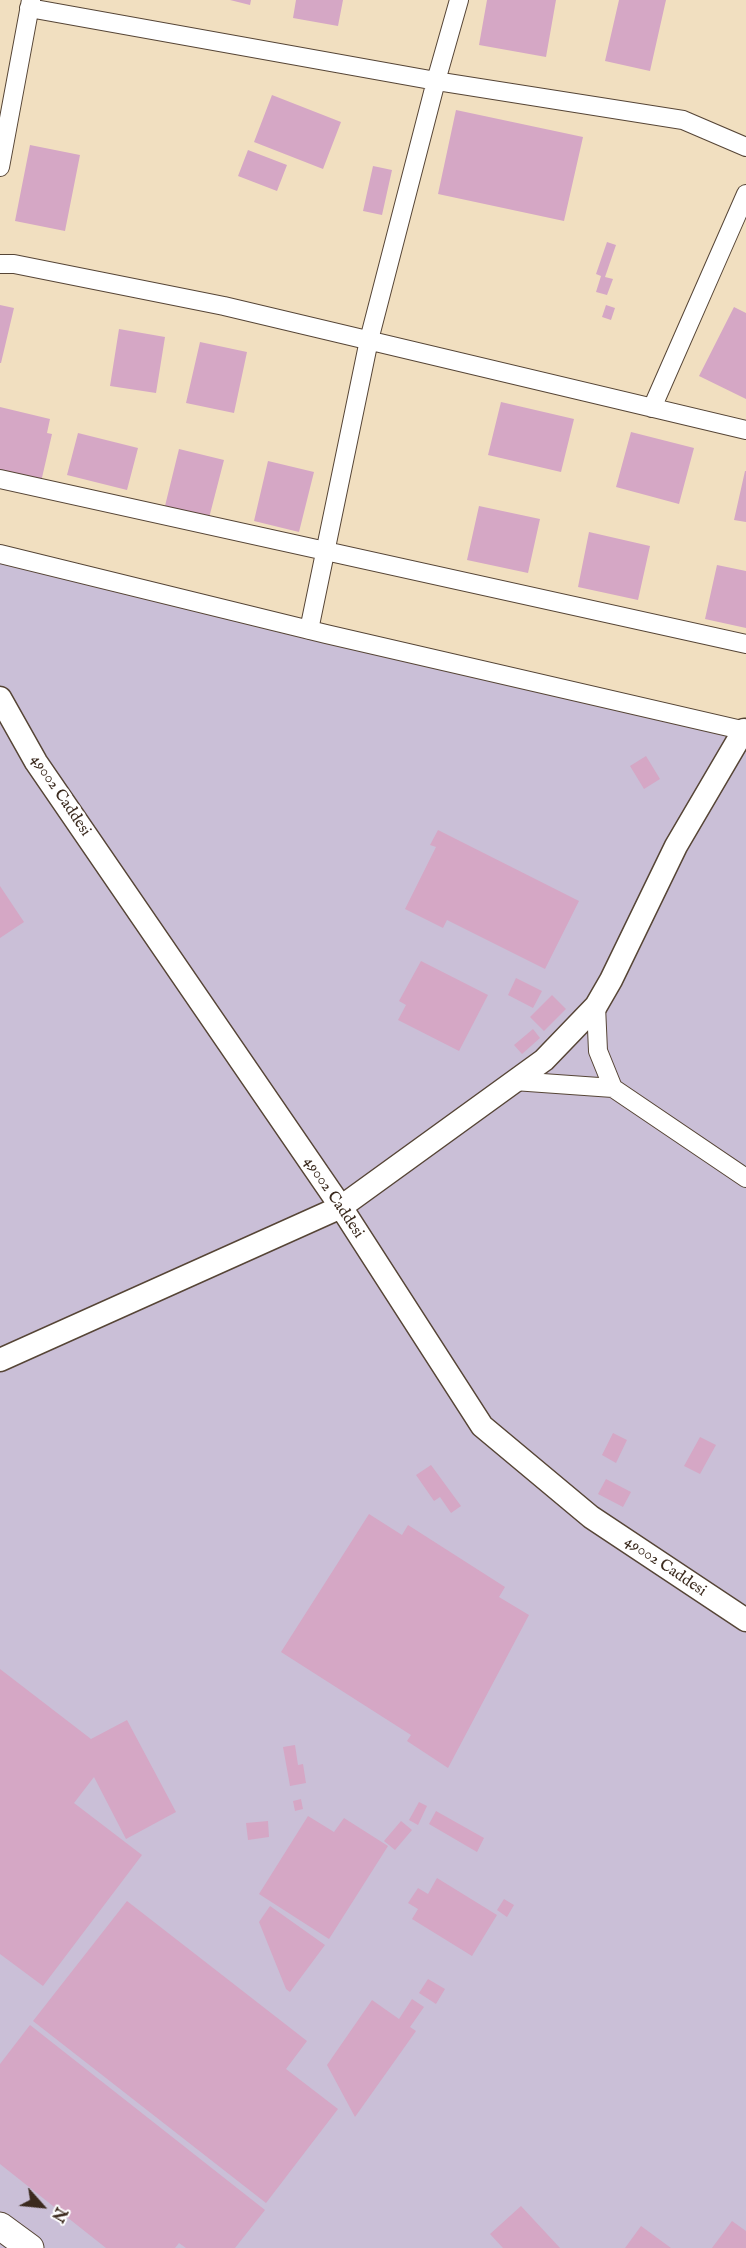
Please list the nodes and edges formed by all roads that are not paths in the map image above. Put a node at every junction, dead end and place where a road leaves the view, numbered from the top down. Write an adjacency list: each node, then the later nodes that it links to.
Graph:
1 (459, 0): 3 (street)
2 (30, 4): 3 (street); 5 (street)
3 (435, 81): 4 (street); 8 (street)
4 (746, 147)
5 (0, 167)
6 (746, 194): 9 (street)
7 (0, 264): 8 (street)
8 (369, 340): 9 (street); 12 (street)
9 (652, 408): 10 (street)
10 (746, 430)
11 (0, 479): 12 (street)
12 (326, 549): 14 (street); 15 (street)
13 (0, 554): 14 (street)
14 (309, 630): 17 (street)
15 (746, 644)
16 (0, 698): 22 (street, 49002 Caddesi)
17 (745, 729): 18 (street)
18 (596, 1006): 19 (street); 20 (street)
19 (514, 1081): 20 (street); 22 (street)
20 (613, 1088): 21 (street)
21 (746, 1178)
22 (341, 1207): 23 (street); 24 (street, 49002 Caddesi)
23 (0, 1360)
24 (746, 1620)
25 (0, 2226): 26 (main road)
26 (30, 2248)

